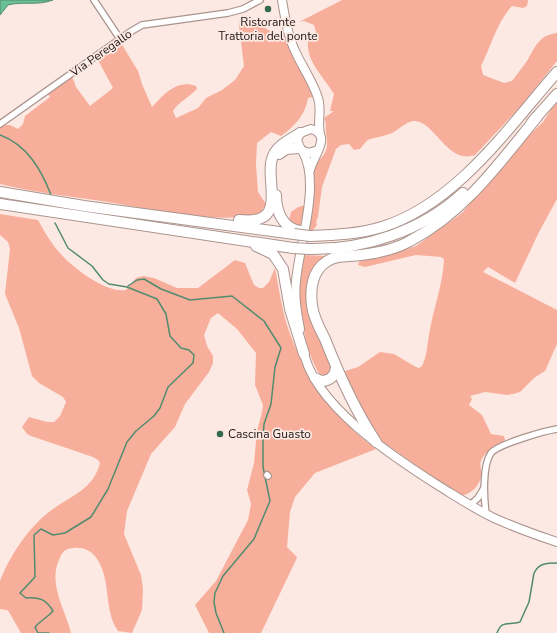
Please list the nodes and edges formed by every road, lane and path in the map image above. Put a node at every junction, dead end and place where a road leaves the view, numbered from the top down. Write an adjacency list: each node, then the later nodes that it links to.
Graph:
1 (94, 0): 4 (street)
2 (260, 0): 4 (street, Via Peregallo)
3 (282, 0): 7 (main road)
4 (120, 39): 9 (street, Via Peregallo)
5 (557, 72): 19 (highway, bridge)
6 (557, 94): 8 (highway)
7 (320, 108): 10 (main road); 11 (main road)
8 (537, 117): 18 (highway, bridge); 21 (highway)
9 (0, 124)
10 (304, 131): 11 (main road); 12 (main road); 17 (highway)
11 (320, 134): 13 (main road)
12 (301, 150): 13 (main road); 14 (main road); 19 (highway)
13 (318, 150): 14 (main road)
14 (309, 174): 20 (main road)
15 (0, 192): 17 (highway)
16 (0, 204): 18 (highway)
17 (153, 215): 19 (highway)
18 (111, 220): 20 (highway)
19 (297, 233)
20 (304, 354): 22 (main road)
21 (336, 368): 22 (highway); 24 (highway)
22 (315, 378): 24 (main road)
23 (557, 429): 25 (street)
24 (376, 442): 26 (main road)
25 (484, 488): 26 (street); 27 (street)
26 (470, 505): 27 (main road)
27 (486, 514): 28 (main road)
28 (557, 542)

